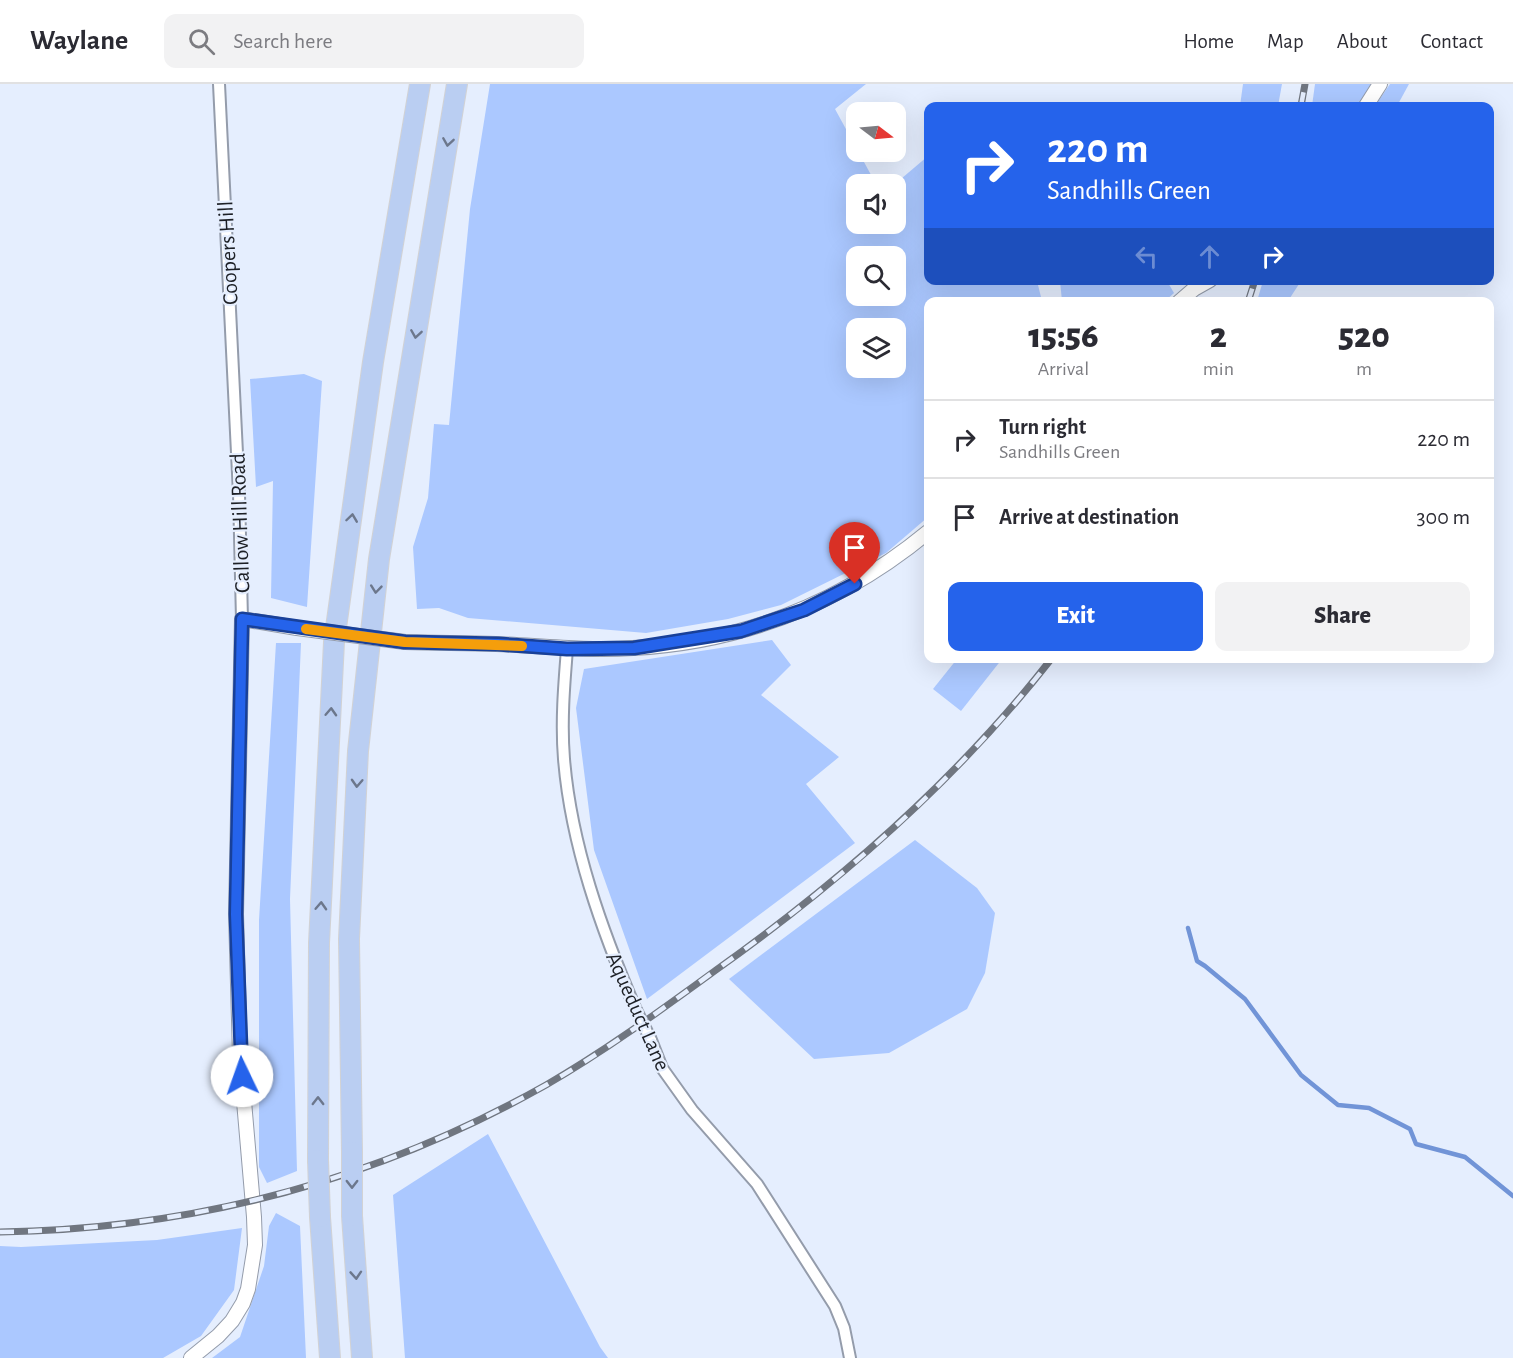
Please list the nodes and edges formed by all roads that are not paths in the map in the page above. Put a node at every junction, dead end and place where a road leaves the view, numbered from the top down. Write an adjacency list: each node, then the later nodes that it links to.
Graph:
1 (219, 84): 8 (street, Coopers Hill)
2 (420, 84): 13 (highway, one-way to 2, bridge)
3 (457, 84): 14 (highway, one-way to 14, bridge)
4 (1380, 84): 5 (street)
5 (1369, 102)
6 (1201, 285): 7 (street)
7 (1185, 297)
8 (236, 421): 10 (street, Callow Hill Road)
9 (924, 535): 11 (street)
10 (242, 619): 11 (street, bridge); 12 (street, Callow Hill Road)
11 (567, 649): 15 (street, Aqueduct Lane, bridge)
12 (191, 1358)
13 (330, 1358)
14 (362, 1358)
15 (850, 1358)

